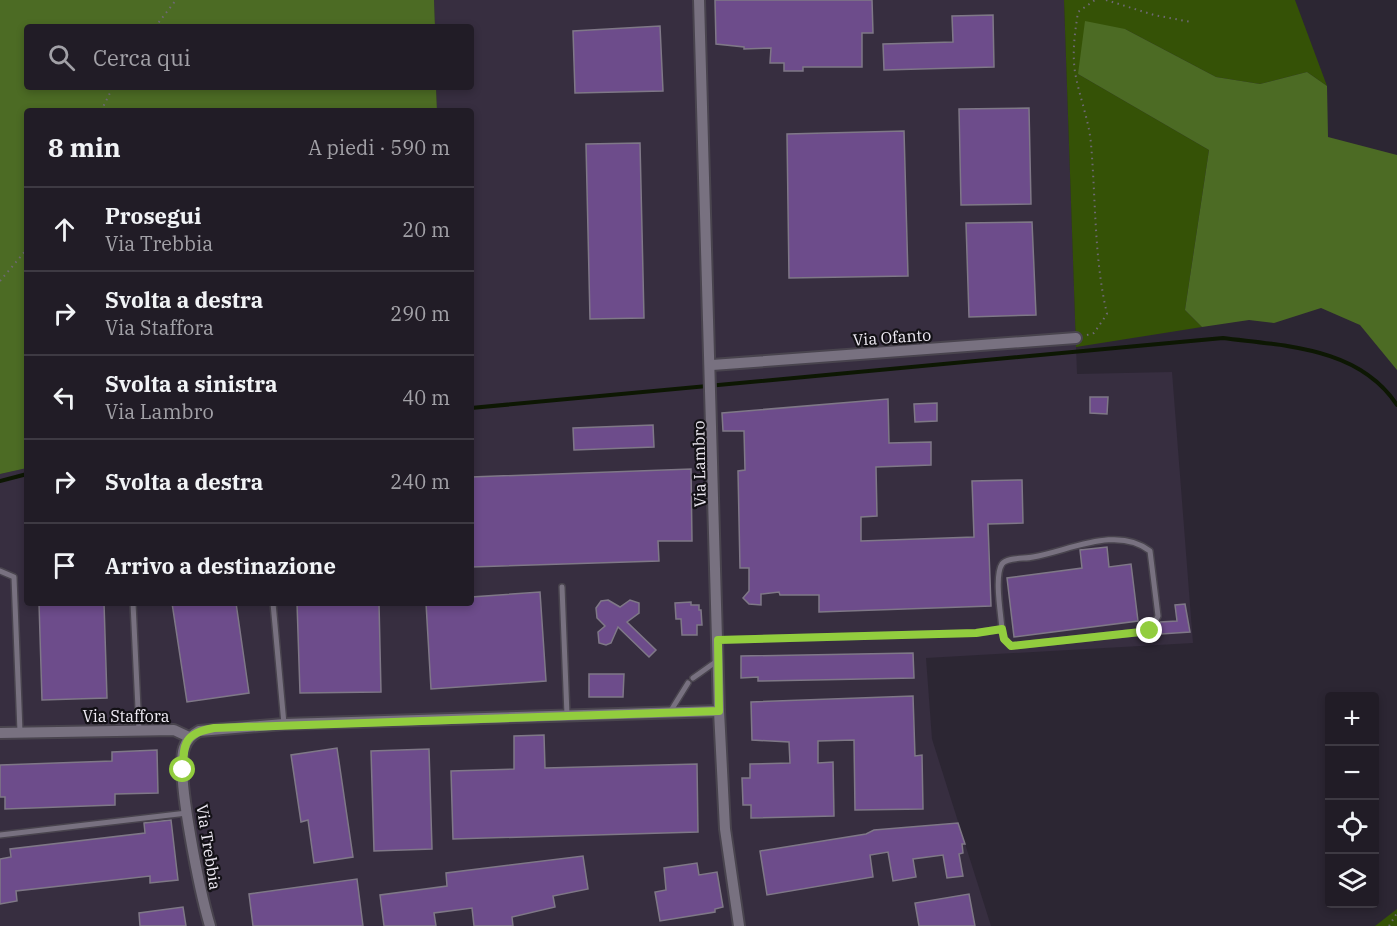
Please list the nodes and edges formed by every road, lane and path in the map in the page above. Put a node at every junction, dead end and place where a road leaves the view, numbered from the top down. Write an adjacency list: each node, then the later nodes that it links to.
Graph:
1 (176, 0): 6 (path)
2 (699, 0): 12 (street, Via Lambro)
3 (1095, 0): 11 (path)
4 (1106, 0): 5 (path)
5 (1191, 22)
6 (157, 24)
7 (111, 90): 8 (path)
8 (102, 108)
9 (24, 253): 10 (path)
10 (0, 281)
11 (1076, 338): 12 (street, Via Ofanto)
12 (712, 369): 18 (street, Via Lambro)
13 (0, 571): 27 (lane)
14 (562, 587): 24 (lane)
15 (133, 606): 26 (lane)
16 (273, 606): 25 (lane)
17 (1002, 629): 17 (lane); 18 (lane)
18 (718, 640): 19 (street, Via Lambro)
19 (718, 660): 20 (lane); 22 (street, Via Lambro)
20 (693, 678)
21 (688, 683): 23 (lane)
22 (719, 711): 23 (street, Via Staffora); 34 (street, Via Lambro)
23 (669, 712): 24 (street, Via Staffora)
24 (567, 715): 25 (street, Via Staffora)
25 (284, 724): 29 (street, Via Staffora)
26 (139, 730): 27 (street, Via Staffora); 29 (street, Via Staffora)
27 (20, 732): 28 (street, Via Staffora)
28 (0, 733)
29 (189, 737): 30 (street, Via Trebbia)
30 (189, 813): 31 (lane); 33 (street, Via Trebbia)
31 (0, 836)
32 (1397, 913): 35 (path)
33 (210, 926)
34 (739, 926)
35 (1389, 926)

